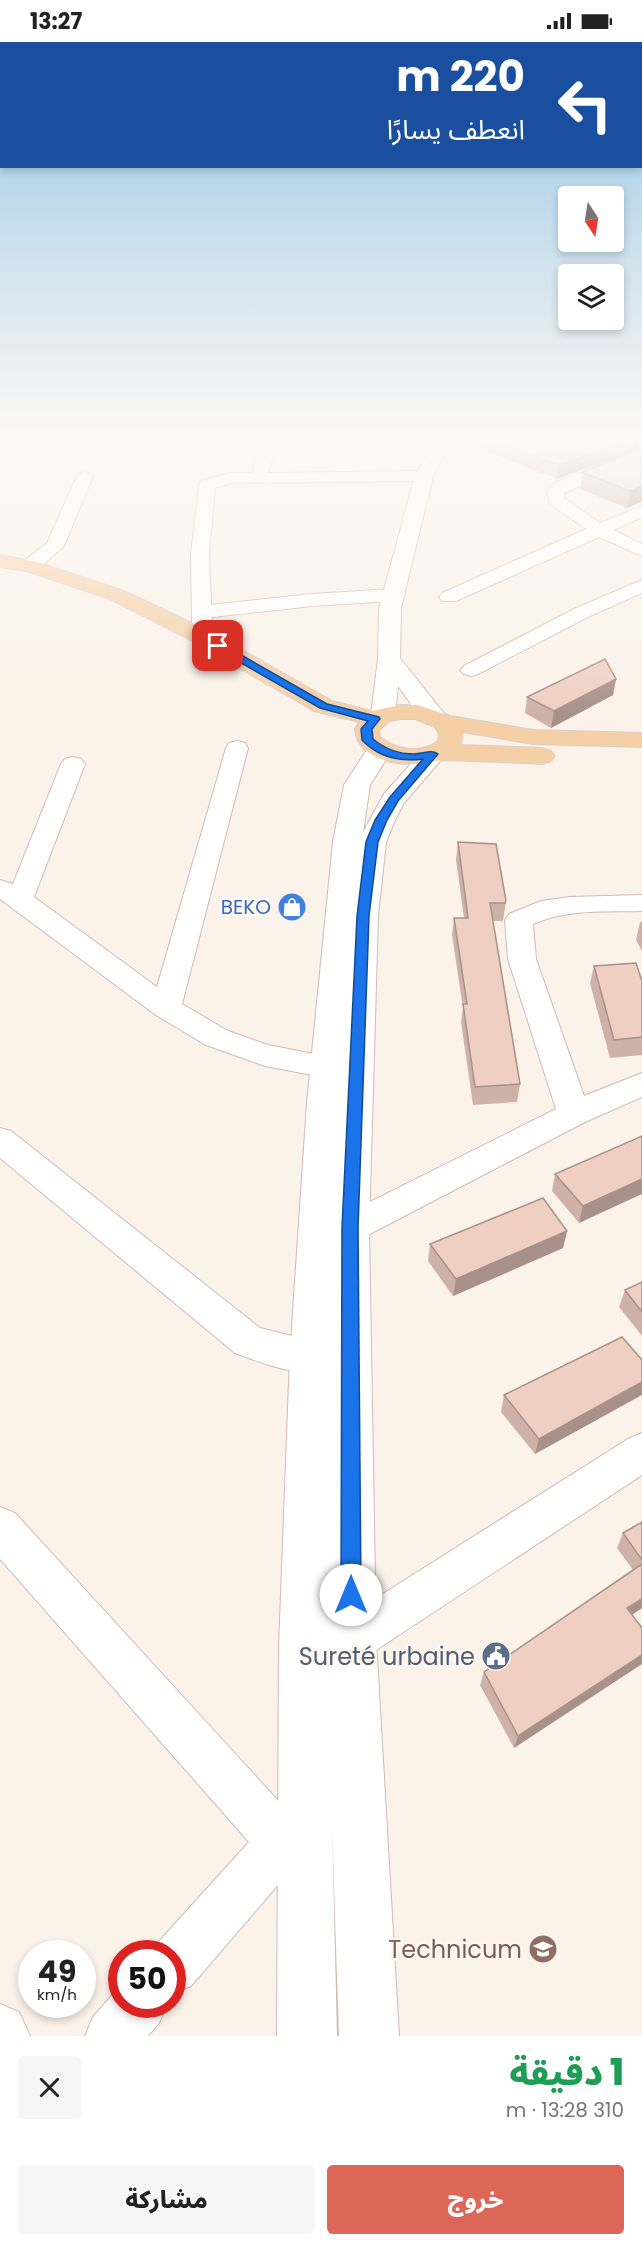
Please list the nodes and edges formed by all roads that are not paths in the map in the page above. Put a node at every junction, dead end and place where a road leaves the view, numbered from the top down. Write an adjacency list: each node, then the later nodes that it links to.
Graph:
1 (62, 530): 7 (street)
2 (202, 530): 12 (street)
3 (410, 530): 10 (main road)
4 (598, 530): 5 (street); 11 (street)
5 (642, 551)
6 (0, 561): 7 (main road)
7 (30, 566): 13 (main road)
8 (0, 573): 16 (main road)
9 (642, 586): 15 (street)
10 (393, 595): 12 (street); 14 (main road)
11 (449, 597)
12 (202, 612): 13 (street)
13 (200, 635): 16 (main road)
14 (389, 659): 16 (main road); 17 (main road)
15 (471, 669)
16 (376, 731): 17 (main road); 17 (main road); 25 (main road)
17 (438, 736): 18 (main road); 20 (main road); 29 (main road)
18 (642, 740)
19 (237, 748): 24 (street)
20 (642, 759)
21 (73, 764): 22 (street)
22 (10, 894): 24 (street)
23 (642, 903): 27 (street)
24 (166, 1008): 25 (street)
25 (328, 1067): 30 (main road)
26 (642, 1084): 27 (street)
27 (573, 1114): 29 (street)
28 (0, 1140): 30 (street)
29 (350, 1228): 33 (main road)
30 (311, 1356): 34 (main road)
31 (642, 1452): 33 (street)
32 (0, 1528): 35 (street)
33 (351, 1640): 34 (street); 42 (main road)
34 (304, 1647): 35 (main road)
35 (293, 1841): 36 (street); 41 (main road)
36 (186, 1952)
37 (128, 2018): 40 (street)
38 (0, 2031): 39 (street)
39 (3, 2036)
40 (112, 2036)
41 (307, 2036)
42 (369, 2036)

